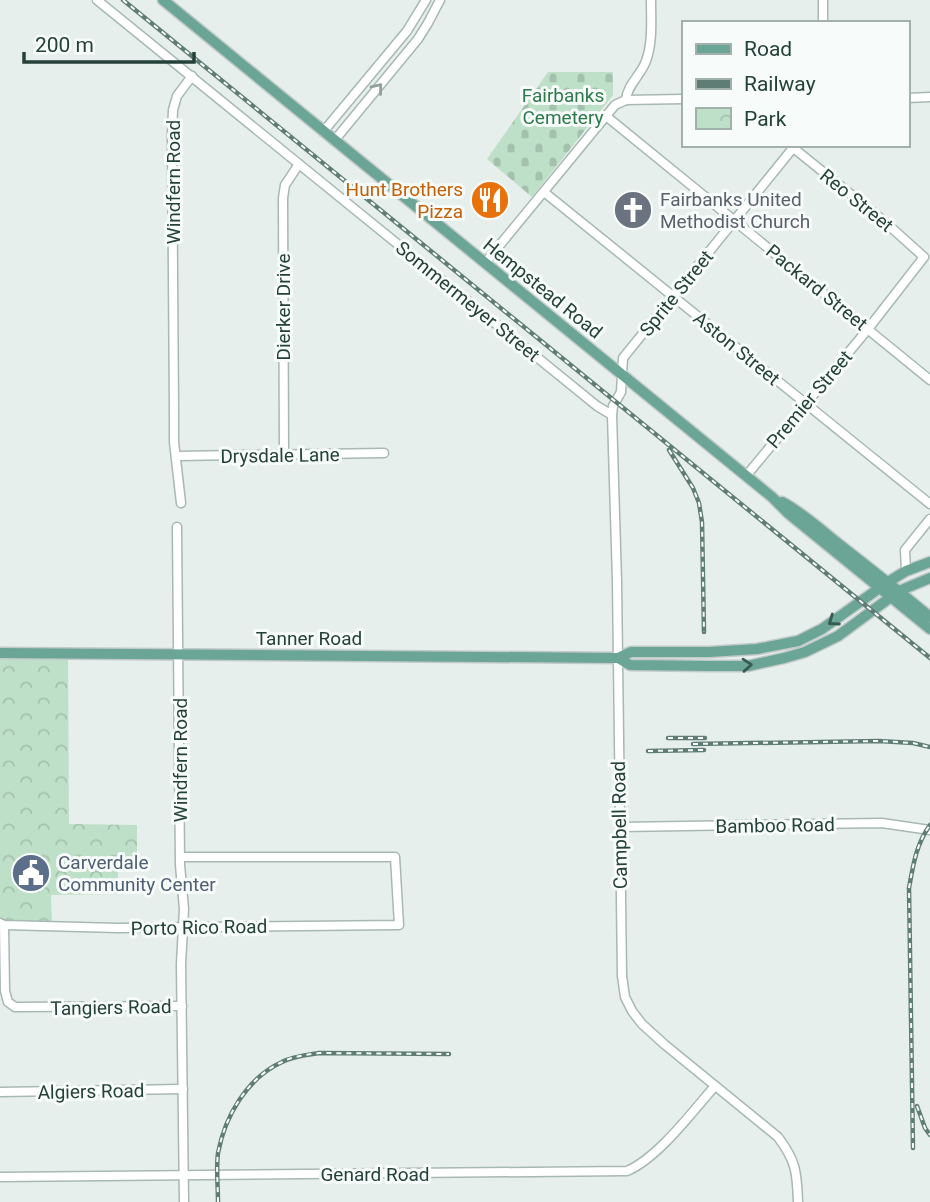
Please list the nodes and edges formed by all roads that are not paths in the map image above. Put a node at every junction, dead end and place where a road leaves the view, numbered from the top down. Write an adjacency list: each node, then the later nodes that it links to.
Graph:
1 (97, 0): 10 (street, Sommermeyer Street)
2 (426, 0): 8 (street)
3 (440, 0): 9 (street)
4 (651, 0): 14 (street)
5 (823, 0): 7 (street)
6 (167, 1): 16 (main road, Hempstead Road)
7 (823, 21)
8 (398, 41): 9 (street); 16 (street)
9 (410, 49): 17 (street, one-way to 9)
10 (192, 76): 19 (street, Sommermeyer Street); 32 (street, Windfern Road)
11 (930, 97): 12 (street)
12 (909, 98)
13 (682, 99): 14 (street)
14 (626, 100): 15 (street)
15 (606, 116): 20 (street); 21 (street, Packard Street)
16 (323, 132): 17 (main road, Hempstead Road)
17 (334, 141): 23 (main road, Hempstead Road)
18 (791, 147): 21 (street, Sprite Street); 22 (street, Reo Street)
19 (299, 164): 29 (street, Sommermeyer Street); 31 (street, Dierker Drive)
20 (544, 192): 23 (street); 24 (street, Aston Street)
21 (735, 221): 24 (street, Sprite Street); 25 (street, Packard Street)
22 (924, 257): 25 (street, Premier Street)
23 (485, 263): 26 (main road, Hempstead Road)
24 (673, 296): 26 (street, Sprite Street); 28 (street, Aston Street)
25 (868, 329): 27 (street, Packard Street); 28 (street, Premier Street)
26 (623, 376): 29 (street, Campbell Road); 33 (main road, Hempstead Road)
27 (930, 380)
28 (806, 403): 33 (street, Premier Street); 35 (street, Aston Street)
29 (612, 415): 48 (street, Campbell Road)
30 (384, 453): 31 (street, Drysdale Lane)
31 (284, 455): 32 (street, Drysdale Lane)
32 (177, 456): 34 (street, Windfern Road)
33 (746, 476): 41 (main road, Hempstead Road)
34 (181, 503)
35 (930, 504)
36 (930, 519): 39 (street)
37 (177, 527): 47 (street, Windfern Road)
38 (930, 562): 39 (main road)
39 (906, 571): 41 (main road)
40 (930, 578): 42 (main road)
41 (884, 584): 42 (main road, Hempstead Road); 45 (main road, one-way to 45)
42 (895, 594): 43 (main road, Hempstead Road); 44 (main road, Hempstead Road); 49 (main road, one-way to 42)
43 (930, 617)
44 (930, 629)
45 (709, 652): 48 (main road); 49 (main road)
46 (0, 653): 47 (main road, Tanner Road)
47 (179, 654): 48 (main road, Tanner Road); 52 (street, Windfern Road)
48 (618, 658): 49 (main road); 50 (street, Campbell Road)
49 (710, 666)
50 (620, 827): 51 (street, Bamboo Road); 56 (street, Campbell Road)
51 (930, 830)
52 (181, 857): 54 (street, Windfern Road); 54 (street, Porto Rico Road)
53 (2, 924): 54 (street, Porto Rico Road); 55 (street, Tangiers Road)
54 (185, 927): 55 (street, Windfern Road)
55 (182, 1006): 57 (street, Windfern Road)
56 (715, 1086): 59 (street, Genard Road); 62 (street, Campbell Road)
57 (183, 1089): 58 (street, Algiers Road); 59 (street, Windfern Road)
58 (0, 1092)
59 (184, 1174): 60 (street, Genard Road); 61 (street, Windfern Road)
60 (0, 1177)
61 (184, 1202)
62 (798, 1202)

